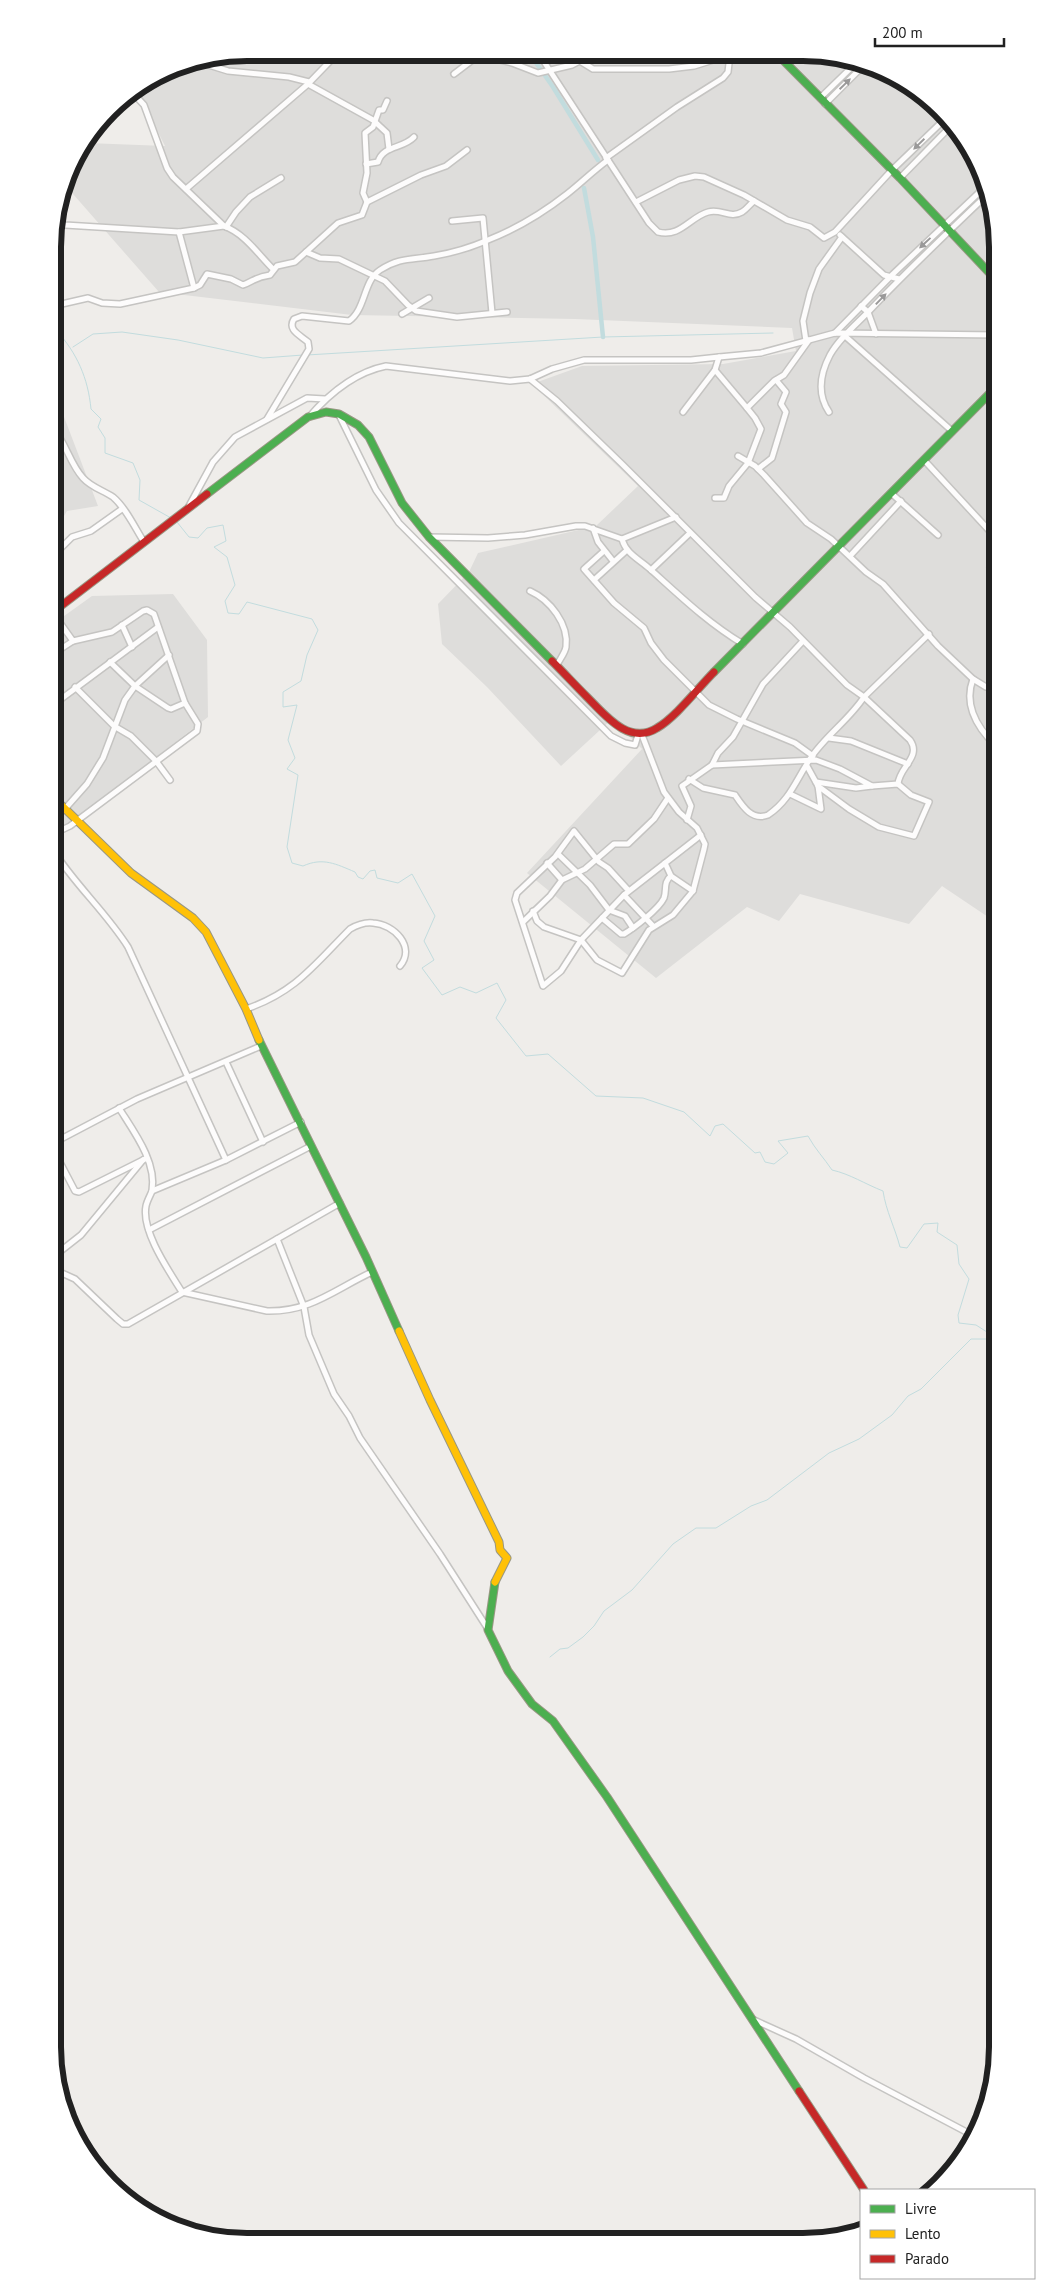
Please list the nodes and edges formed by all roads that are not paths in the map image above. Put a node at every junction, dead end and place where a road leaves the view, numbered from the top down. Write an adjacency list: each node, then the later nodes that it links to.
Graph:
1 (330, 61): 14 (street)
2 (470, 61): 13 (street)
3 (504, 61): 11 (street)
4 (543, 61): 11 (street)
5 (580, 61): 6 (street); 11 (street)
6 (712, 61)
7 (729, 61): 24 (street)
8 (784, 61): 17 (street)
9 (210, 65): 14 (street)
10 (852, 68): 17 (street)
11 (550, 70): 24 (street)
12 (858, 70): 17 (street, one-way to 12)
13 (454, 74)
14 (308, 83): 18 (street); 29 (street)
15 (137, 98): 29 (street)
16 (386, 101): 18 (street)
17 (822, 101): 26 (street)
18 (375, 123): 22 (street); 25 (street)
19 (941, 123): 26 (street, one-way to 26)
20 (947, 130): 28 (street)
21 (414, 137): 22 (street)
22 (389, 150): 25 (street)
23 (466, 150): 32 (street)
24 (607, 159): 33 (street); 43 (street)
25 (366, 164): 32 (street)
26 (892, 170): 28 (street); 40 (street)
27 (282, 178): 37 (street)
28 (900, 178): 38 (street)
29 (186, 189): 37 (street)
30 (980, 191): 38 (street)
31 (982, 200): 41 (street)
32 (367, 202): 44 (street)
33 (636, 202): 34 (street); 34 (street)
34 (754, 202): 40 (street)
35 (452, 222): 43 (street)
36 (63, 225): 39 (street)
37 (225, 226): 39 (street); 45 (street)
38 (943, 226): 41 (street); 48 (street, one-way to 48)
39 (179, 232): 50 (street)
40 (835, 232): 42 (street)
41 (949, 232): 46 (street); 49 (street)
42 (842, 237): 48 (street); 63 (street)
43 (486, 241): 47 (street); 57 (street)
44 (306, 252): 45 (street); 47 (street)
45 (273, 269): 50 (street)
46 (989, 272)
47 (373, 276): 54 (street); 75 (street)
48 (890, 277): 49 (street); 53 (street)
49 (899, 279): 56 (street, one-way to 49)
50 (194, 288): 52 (street)
51 (429, 298): 54 (street)
52 (61, 304)
53 (861, 306): 56 (street); 59 (street)
54 (411, 308): 57 (street); 58 (street)
55 (507, 312): 57 (street)
56 (868, 312): 60 (street); 61 (street)
57 (492, 313)
58 (402, 314)
59 (836, 333): 61 (street); 63 (street)
60 (876, 334): 61 (street); 62 (street)
61 (846, 335): 72 (street); 76 (street)
62 (989, 335)
63 (808, 341): 64 (street); 67 (street)
64 (719, 357): 65 (street); 66 (street)
65 (714, 370): 70 (street); 71 (street)
66 (530, 379): 69 (street); 87 (street)
67 (776, 380): 70 (street); 81 (street)
68 (989, 395): 76 (street)
69 (326, 399): 74 (street); 75 (street)
70 (747, 408): 80 (street)
71 (683, 412)
72 (830, 412)
73 (339, 414): 74 (street); 92 (street); 128 (street)
74 (308, 417): 85 (street)
75 (267, 418): 85 (street)
76 (952, 431): 79 (street)
77 (61, 441): 86 (street)
78 (738, 456): 80 (street)
79 (924, 460): 82 (street); 89 (street)
80 (748, 463): 81 (street); 83 (street)
81 (758, 469): 95 (street)
82 (891, 493): 84 (street); 95 (street)
83 (715, 498)
84 (901, 501): 91 (street); 99 (street)
85 (187, 508): 94 (street)
86 (122, 509): 94 (street); 96 (street)
87 (676, 517): 90 (street); 93 (street)
88 (593, 528): 92 (street); 93 (street); 98 (street)
89 (989, 530)
90 (690, 533): 101 (street); 105 (street)
91 (938, 535)
92 (429, 537): 117 (street)
93 (622, 539): 97 (street)
94 (144, 542): 104 (street)
95 (840, 546): 99 (street); 105 (street)
96 (61, 548)
97 (627, 550): 100 (street); 101 (street)
98 (604, 551): 100 (street); 102 (street)
99 (850, 556): 109 (street)
100 (613, 561): 102 (street)
101 (652, 570): 112 (street)
102 (594, 580): 122 (street)
103 (530, 591): 117 (street)
104 (61, 607)
105 (773, 613): 111 (street); 112 (street)
106 (61, 624): 110 (street)
107 (122, 625): 108 (street); 110 (street); 113 (street)
108 (158, 626): 113 (street); 115 (street)
109 (929, 634): 118 (street); 123 (street)
110 (73, 641): 114 (street)
111 (803, 641): 123 (street); 126 (street)
112 (743, 644): 122 (street)
113 (132, 647): 116 (street)
114 (61, 649)
115 (169, 655): 119 (street); 125 (street)
116 (110, 662): 119 (street); 121 (street)
117 (557, 665): 128 (street)
118 (973, 679): 120 (street); 130 (street)
119 (136, 686): 125 (street); 127 (street)
120 (989, 686)
121 (76, 687): 124 (street); 127 (street)
122 (695, 691): 126 (street); 128 (street)
123 (864, 697): 129 (street); 133 (street)
124 (61, 699)
125 (185, 703): 132 (street)
126 (741, 720): 131 (street); 134 (street)
127 (114, 726): 132 (street); 144 (street)
128 (640, 735): 142 (street)
129 (829, 738): 131 (street); 133 (street)
130 (989, 739)
131 (811, 758): 134 (street); 135 (street); 140 (street)
132 (156, 761): 137 (street); 145 (street)
133 (908, 764): 139 (street)
134 (712, 765): 136 (street)
135 (807, 766): 138 (street); 141 (street)
136 (689, 779): 141 (street); 146 (street)
137 (170, 780)
138 (817, 784): 139 (street); 140 (street); 141 (street)
139 (898, 784): 140 (street)
140 (872, 786)
141 (790, 794)
142 (668, 798): 146 (street); 150 (street)
143 (61, 806): 144 (street)
144 (64, 810): 145 (street)
145 (76, 820): 147 (street); 168 (street)
146 (687, 820): 148 (street)
147 (61, 830)
148 (701, 835): 153 (street); 157 (street)
149 (558, 854): 150 (street); 152 (street); 154 (street)
150 (598, 858): 154 (street); 158 (street)
151 (61, 861): 171 (street)
152 (547, 863): 156 (street); 163 (street)
153 (665, 864): 155 (street); 158 (street)
154 (576, 873): 156 (street); 159 (street)
155 (671, 876): 157 (street); 161 (street)
156 (562, 880): 160 (street)
157 (693, 891): 164 (street)
158 (626, 893): 159 (street); 161 (street)
159 (609, 910): 162 (street); 165 (street)
160 (533, 911): 163 (street); 166 (street)
161 (646, 917): 164 (street); 165 (street)
162 (602, 918): 165 (street); 166 (street)
163 (523, 922): 166 (street)
164 (654, 926): 166 (street)
165 (633, 928)
166 (581, 940)
167 (400, 966): 168 (street)
168 (246, 1009): 169 (street)
169 (261, 1046): 170 (street); 173 (street)
170 (226, 1062): 171 (street); 175 (street)
171 (187, 1077): 172 (street); 178 (street)
172 (119, 1108): 174 (street); 177 (street)
173 (301, 1122): 175 (street); 176 (street)
174 (61, 1139)
175 (263, 1142): 178 (street)
176 (311, 1146): 181 (street); 182 (street)
177 (145, 1159): 179 (street); 180 (street); 184 (street)
178 (226, 1160): 180 (street)
179 (61, 1163)
180 (152, 1191): 182 (street)
181 (340, 1203): 183 (street); 186 (street)
182 (149, 1230): 187 (street)
183 (277, 1239): 187 (street); 188 (street)
184 (61, 1251)
185 (61, 1272): 187 (street)
186 (372, 1272): 188 (street); 189 (street)
187 (182, 1292): 188 (street)
188 (304, 1307): 189 (street)
189 (488, 1630): 190 (street)
190 (752, 2020): 191 (street); 192 (street)
191 (968, 2133)
192 (863, 2189)

